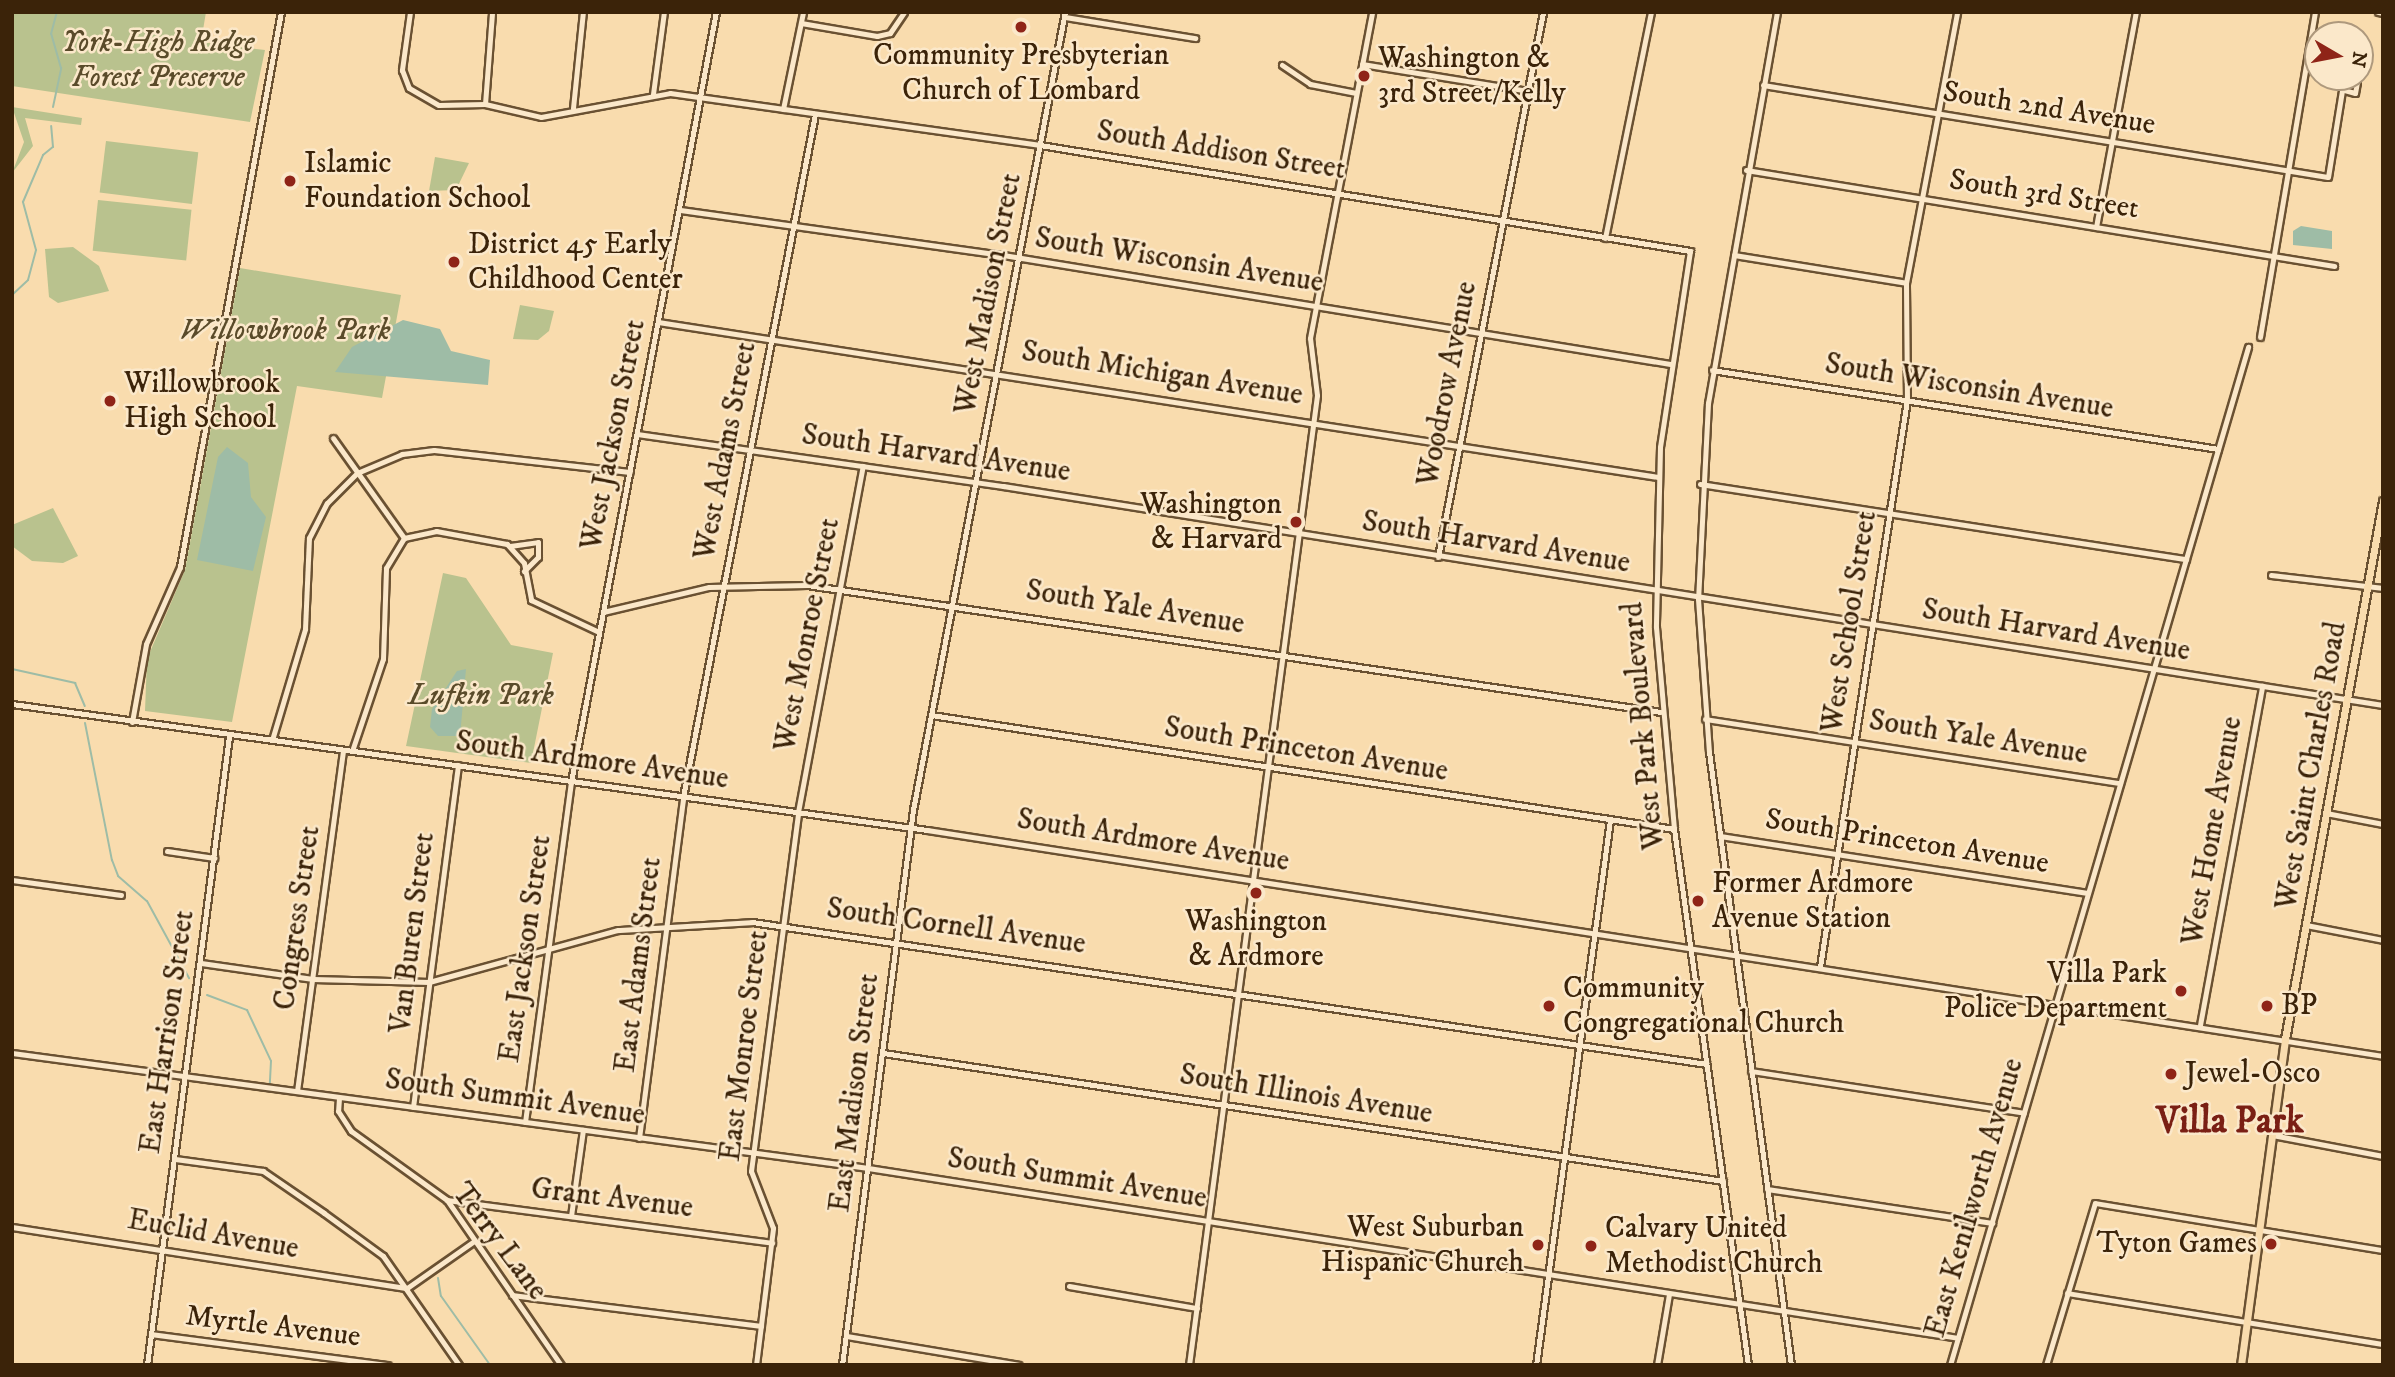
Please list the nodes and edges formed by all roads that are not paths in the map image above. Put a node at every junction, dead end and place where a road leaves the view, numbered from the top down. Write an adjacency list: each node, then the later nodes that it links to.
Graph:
1 (281, 12): 99 (street)
2 (410, 12): 27 (street, South Addison Street)
3 (492, 12): 27 (street)
4 (583, 12): 28 (street)
5 (664, 12): 25 (street)
6 (716, 12): 26 (street, West Jackson Street)
7 (803, 12): 17 (street)
8 (904, 12): 17 (street)
9 (1372, 12): 19 (street)
10 (1543, 12): 23 (street, Woodrow Avenue)
11 (1651, 12): 42 (street)
12 (1777, 12): 21 (street)
13 (1957, 12): 31 (street, West School Street)
14 (2136, 12): 32 (street)
15 (2315, 12): 35 (street)
16 (1065, 14): 18 (street); 33 (street, West Madison Street)
17 (801, 23): 29 (street)
18 (1195, 38)
19 (1362, 64): 23 (street); 24 (street)
20 (1282, 65): 24 (street)
21 (1763, 85): 31 (street, South 2nd Avenue); 34 (street)
22 (2344, 91): 35 (street, South 2nd Avenue)
23 (1528, 92): 39 (street, Woodrow Avenue)
24 (1356, 93): 36 (street)
25 (653, 94): 26 (street, South Addison Street); 28 (street, South Addison Street)
26 (702, 98): 29 (street, South Addison Street); 38 (street, West Jackson Street)
27 (485, 104): 28 (street, South Addison Street)
28 (573, 108)
29 (783, 110): 30 (street, South Addison Street)
30 (815, 114): 33 (street, South Addison Street); 40 (street, West Adams Street)
31 (1938, 114): 32 (street, South 2nd Avenue); 37 (street, West School Street)
32 (2112, 142): 35 (street, South 2nd Avenue); 41 (street)
33 (1040, 145): 36 (street, South Addison Street); 46 (street, West Madison Street)
34 (1746, 170): 37 (street, South 3rd Street); 44 (street)
35 (2287, 170): 45 (street)
36 (1338, 193): 39 (street, South Addison Street); 49 (street)
37 (1922, 198): 41 (street, South 3rd Street); 48 (street, West School Street)
38 (681, 210): 40 (street, South Wisconsin Avenue); 50 (street, West Jackson Street)
39 (1504, 221): 42 (street, South Addison Street); 51 (street, Woodrow Avenue)
40 (793, 226): 46 (street, South Wisconsin Avenue); 53 (street, West Adams Street)
41 (2096, 227): 45 (street, South 3rd Street)
42 (1605, 238): 43 (street, South Addison Street)
43 (1690, 251): 55 (street, West Park Boulevard)
44 (1734, 255): 48 (street); 57 (street)
45 (2272, 256): 47 (street, South 3rd Street); 52 (street)
46 (1019, 258): 49 (street, South Wisconsin Avenue); 56 (street, West Madison Street)
47 (2334, 266)
48 (1906, 284): 58 (street, West School Street)
49 (1317, 307): 51 (street, South Wisconsin Avenue); 59 (street)
50 (658, 322): 53 (street, South Michigan Avenue); 60 (street, West Jackson Street)
51 (1482, 334): 55 (street, South Wisconsin Avenue); 62 (street, Woodrow Avenue)
52 (2260, 337)
53 (772, 338): 56 (street, South Michigan Avenue); 64 (street, West Adams Street)
54 (2248, 347): 63 (street, East Kenilworth Avenue)
55 (1670, 364): 68 (street, West Park Boulevard)
56 (998, 370): 59 (street, South Michigan Avenue); 69 (street, West Madison Street)
57 (1712, 370): 58 (street, South Wisconsin Avenue); 70 (street)
58 (1908, 400): 63 (street, South Wisconsin Avenue); 72 (street, West School Street)
59 (1314, 421): 62 (street, South Michigan Avenue); 73 (street)
60 (637, 434): 64 (street, South Harvard Avenue); 66 (street, West Jackson Street)
61 (333, 438): 67 (street)
62 (1460, 445): 68 (street, South Michigan Avenue); 76 (street, Woodrow Avenue)
63 (2218, 449): 77 (street, East Kenilworth Avenue)
64 (750, 450): 65 (street, South Harvard Avenue); 80 (street, West Adams Street)
65 (863, 466): 69 (street, South Harvard Avenue); 83 (street, West Monroe Street)
66 (630, 472): 67 (street); 87 (street, West Jackson Street)
67 (358, 473): 74 (street); 101 (street)
68 (1658, 478): 84 (street, West Park Boulevard)
69 (976, 482): 73 (street, South Harvard Avenue); 86 (street, West Madison Street)
70 (1700, 484): 72 (street); 85 (street)
71 (2383, 502): 81 (main road, West Saint Charles Road)
72 (1890, 513): 77 (street); 88 (street, West School Street)
73 (1299, 534): 76 (street, South Harvard Avenue); 90 (street)
74 (404, 538): 75 (street); 104 (street)
75 (510, 546): 78 (street); 78 (street)
76 (1438, 557): 84 (street, South Harvard Avenue)
77 (2186, 559): 91 (street, East Kenilworth Avenue)
78 (524, 571): 89 (street)
79 (2271, 575): 81 (street)
80 (723, 586): 83 (street, South Yale Avenue); 87 (street, South Yale Avenue); 109 (street, West Adams Street)
81 (2367, 587): 82 (street); 93 (main road, West Saint Charles Road)
82 (2383, 588)
83 (841, 589): 86 (street, South Yale Avenue); 110 (street, West Monroe Street)
84 (1655, 592): 85 (street, South Harvard Avenue); 96 (street, West Park Boulevard)
85 (1698, 598): 88 (street, South Harvard Avenue); 98 (street)
86 (953, 604): 90 (street, South Yale Avenue); 97 (street, West Madison Street)
87 (603, 612): 89 (street, West Jackson Street)
88 (1873, 626): 91 (street, South Harvard Avenue); 102 (street, West School Street)
89 (599, 632): 107 (street, West Jackson Street)
90 (1284, 654): 96 (street, South Yale Avenue); 106 (street)
91 (2154, 669): 92 (street, South Harvard Avenue); 108 (street, East Kenilworth Avenue)
92 (2262, 686): 93 (street, South Harvard Avenue); 139 (street, West Home Avenue)
93 (2347, 699): 95 (street, South Harvard Avenue); 111 (main road, West Saint Charles Road)
94 (12, 704): 99 (street, South Ardmore Avenue)
95 (2383, 705)
96 (1661, 712): 115 (street, West Park Boulevard)
97 (931, 715): 106 (street, South Princeton Avenue); 114 (street, West Madison Street)
98 (1705, 719): 102 (street, South Yale Avenue); 116 (street)
99 (132, 722): 100 (street, South Ardmore Avenue)
100 (229, 736): 101 (street, South Ardmore Avenue); 119 (street, East Harrison Street)
101 (272, 740): 103 (street, South Ardmore Avenue)
102 (1855, 742): 108 (street, South Yale Avenue); 118 (street, West School Street)
103 (343, 750): 104 (street, South Ardmore Avenue); 135 (street, Congress Street)
104 (352, 751): 105 (street, South Ardmore Avenue)
105 (457, 765): 107 (street, South Ardmore Avenue); 136 (street, Van Buren Street)
106 (1269, 767): 112 (street, South Princeton Avenue); 121 (street)
107 (571, 782): 109 (street, South Ardmore Avenue); 131 (street, East Jackson Street)
108 (2120, 783): 122 (street, East Kenilworth Avenue)
109 (683, 797): 110 (street, South Ardmore Avenue); 124 (street, East Adams Street)
110 (798, 812): 114 (street, South Ardmore Avenue); 126 (street, East Monroe Street)
111 (2326, 813): 113 (street); 125 (main road, West Saint Charles Road)
112 (1610, 820): 115 (street, South Princeton Avenue); 127 (street)
113 (2383, 824)
114 (912, 828): 121 (street, South Ardmore Avenue); 128 (street, East Madison Street)
115 (1674, 829): 130 (street, West Park Boulevard)
116 (1720, 836): 118 (street, South Princeton Avenue); 132 (street)
117 (167, 851): 119 (street)
118 (1838, 854): 122 (street, South Princeton Avenue); 134 (street, West School Street)
119 (214, 858): 133 (street, East Harrison Street)
120 (12, 880): 123 (street)
121 (1254, 880): 127 (street, South Ardmore Avenue); 137 (street)
122 (2088, 893): 138 (street, East Kenilworth Avenue)
123 (121, 895)
124 (667, 922): 126 (street, South Cornell Avenue); 131 (street, South Cornell Avenue); 156 (street, East Adams Street)
125 (2306, 925): 129 (street); 140 (main road, West Saint Charles Road)
126 (782, 926): 128 (street, South Cornell Avenue); 157 (street, East Monroe Street)
127 (1595, 932): 130 (street, South Ardmore Avenue); 141 (street)
128 (897, 940): 137 (street, South Cornell Avenue); 143 (street, East Madison Street)
129 (2383, 940)
130 (1689, 946): 132 (street, South Ardmore Avenue); 145 (street, West Park Boulevard)
131 (548, 951): 136 (street, South Cornell Avenue); 153 (street, East Jackson Street)
132 (1735, 953): 134 (street, South Ardmore Avenue); 146 (street)
133 (201, 963): 135 (street, South Cornell Avenue); 147 (street, East Harrison Street)
134 (1820, 967): 138 (street, South Ardmore Avenue)
135 (313, 979): 136 (street, South Cornell Avenue); 148 (street, Congress Street)
136 (429, 982): 151 (street, Van Buren Street)
137 (1239, 993): 141 (street, South Cornell Avenue); 150 (street)
138 (2056, 1003): 139 (street, South Ardmore Avenue); 152 (street, East Kenilworth Avenue)
139 (2200, 1026): 140 (street, South Ardmore Avenue)
140 (2285, 1038): 144 (street, South Ardmore Avenue); 155 (main road, West Saint Charles Road)
141 (1579, 1045): 145 (street, South Cornell Avenue); 159 (street)
142 (12, 1053): 147 (street, South Summit Avenue)
143 (883, 1053): 150 (street, South Illinois Avenue); 161 (street, East Madison Street)
144 (2383, 1056)
145 (1707, 1064): 162 (street, West Park Boulevard)
146 (1751, 1071): 152 (street); 163 (street)
147 (187, 1076): 148 (street, South Summit Avenue); 160 (street, East Harrison Street)
148 (297, 1091): 149 (street, South Summit Avenue)
149 (338, 1098): 151 (street, South Summit Avenue); 164 (street, Terry Lane)
150 (1224, 1106): 159 (street, South Illinois Avenue); 166 (street)
151 (413, 1107): 153 (street, South Summit Avenue)
152 (2024, 1113): 167 (street, East Kenilworth Avenue)
153 (525, 1122): 154 (street, South Summit Avenue)
154 (583, 1130): 156 (street, South Summit Avenue); 165 (street)
155 (2272, 1135): 158 (street); 169 (main road, West Saint Charles Road)
156 (639, 1138): 157 (street, South Summit Avenue)
157 (753, 1153): 161 (street, South Summit Avenue); 171 (street, East Monroe Street)
158 (2383, 1156)
159 (1564, 1157): 162 (street, South Illinois Avenue); 174 (street)
160 (174, 1159): 173 (street, East Harrison Street); 176 (street)
161 (868, 1168): 166 (street, South Summit Avenue); 186 (street, East Madison Street)
162 (1723, 1181): 180 (street, West Park Boulevard)
163 (1767, 1189): 167 (street); 182 (street)
164 (447, 1200): 165 (street, Grant Avenue); 170 (street, Terry Lane)
165 (571, 1216): 171 (street, Grant Avenue)
166 (1209, 1223): 174 (street, South Summit Avenue); 181 (street)
167 (1992, 1223): 187 (street, East Kenilworth Avenue)
168 (12, 1227): 173 (street, Euclid Avenue)
169 (2259, 1228): 172 (street); 177 (street); 183 (main road, West Saint Charles Road)
170 (474, 1241): 176 (street); 179 (street, Terry Lane)
171 (772, 1243): 184 (street, East Monroe Street)
172 (2383, 1250)
173 (162, 1251): 176 (street, Euclid Avenue); 185 (street, East Harrison Street)
174 (1548, 1276): 178 (street, South Summit Avenue); 197 (street)
175 (1069, 1286): 181 (street)
176 (407, 1288): 191 (street)
177 (2067, 1293): 183 (street); 202 (street)
178 (1669, 1294): 180 (street, South Summit Avenue); 198 (street)
179 (512, 1295): 184 (street); 192 (street, Terry Lane)
180 (1740, 1305): 182 (street, South Summit Avenue); 199 (street, West Park Boulevard)
181 (1197, 1308): 196 (street)
182 (1784, 1311): 187 (street, South Summit Avenue); 200 (street)
183 (2247, 1319): 188 (street); 203 (main road, West Saint Charles Road)
184 (761, 1326): 193 (street, East Monroe Street)
185 (151, 1334): 189 (street, East Harrison Street); 190 (street, Myrtle Avenue)
186 (846, 1336): 194 (street, East Madison Street); 195 (street)
187 (1958, 1338): 201 (street, East Kenilworth Avenue)
188 (2383, 1343)
189 (147, 1365)
190 (388, 1365)
191 (460, 1365)
192 (561, 1365)
193 (756, 1365)
194 (842, 1365)
195 (1018, 1365)
196 (1189, 1365)
197 (1536, 1365)
198 (1657, 1365)
199 (1748, 1365)
200 (1791, 1365)
201 (1950, 1365)
202 (2046, 1365)
203 (2241, 1365)

